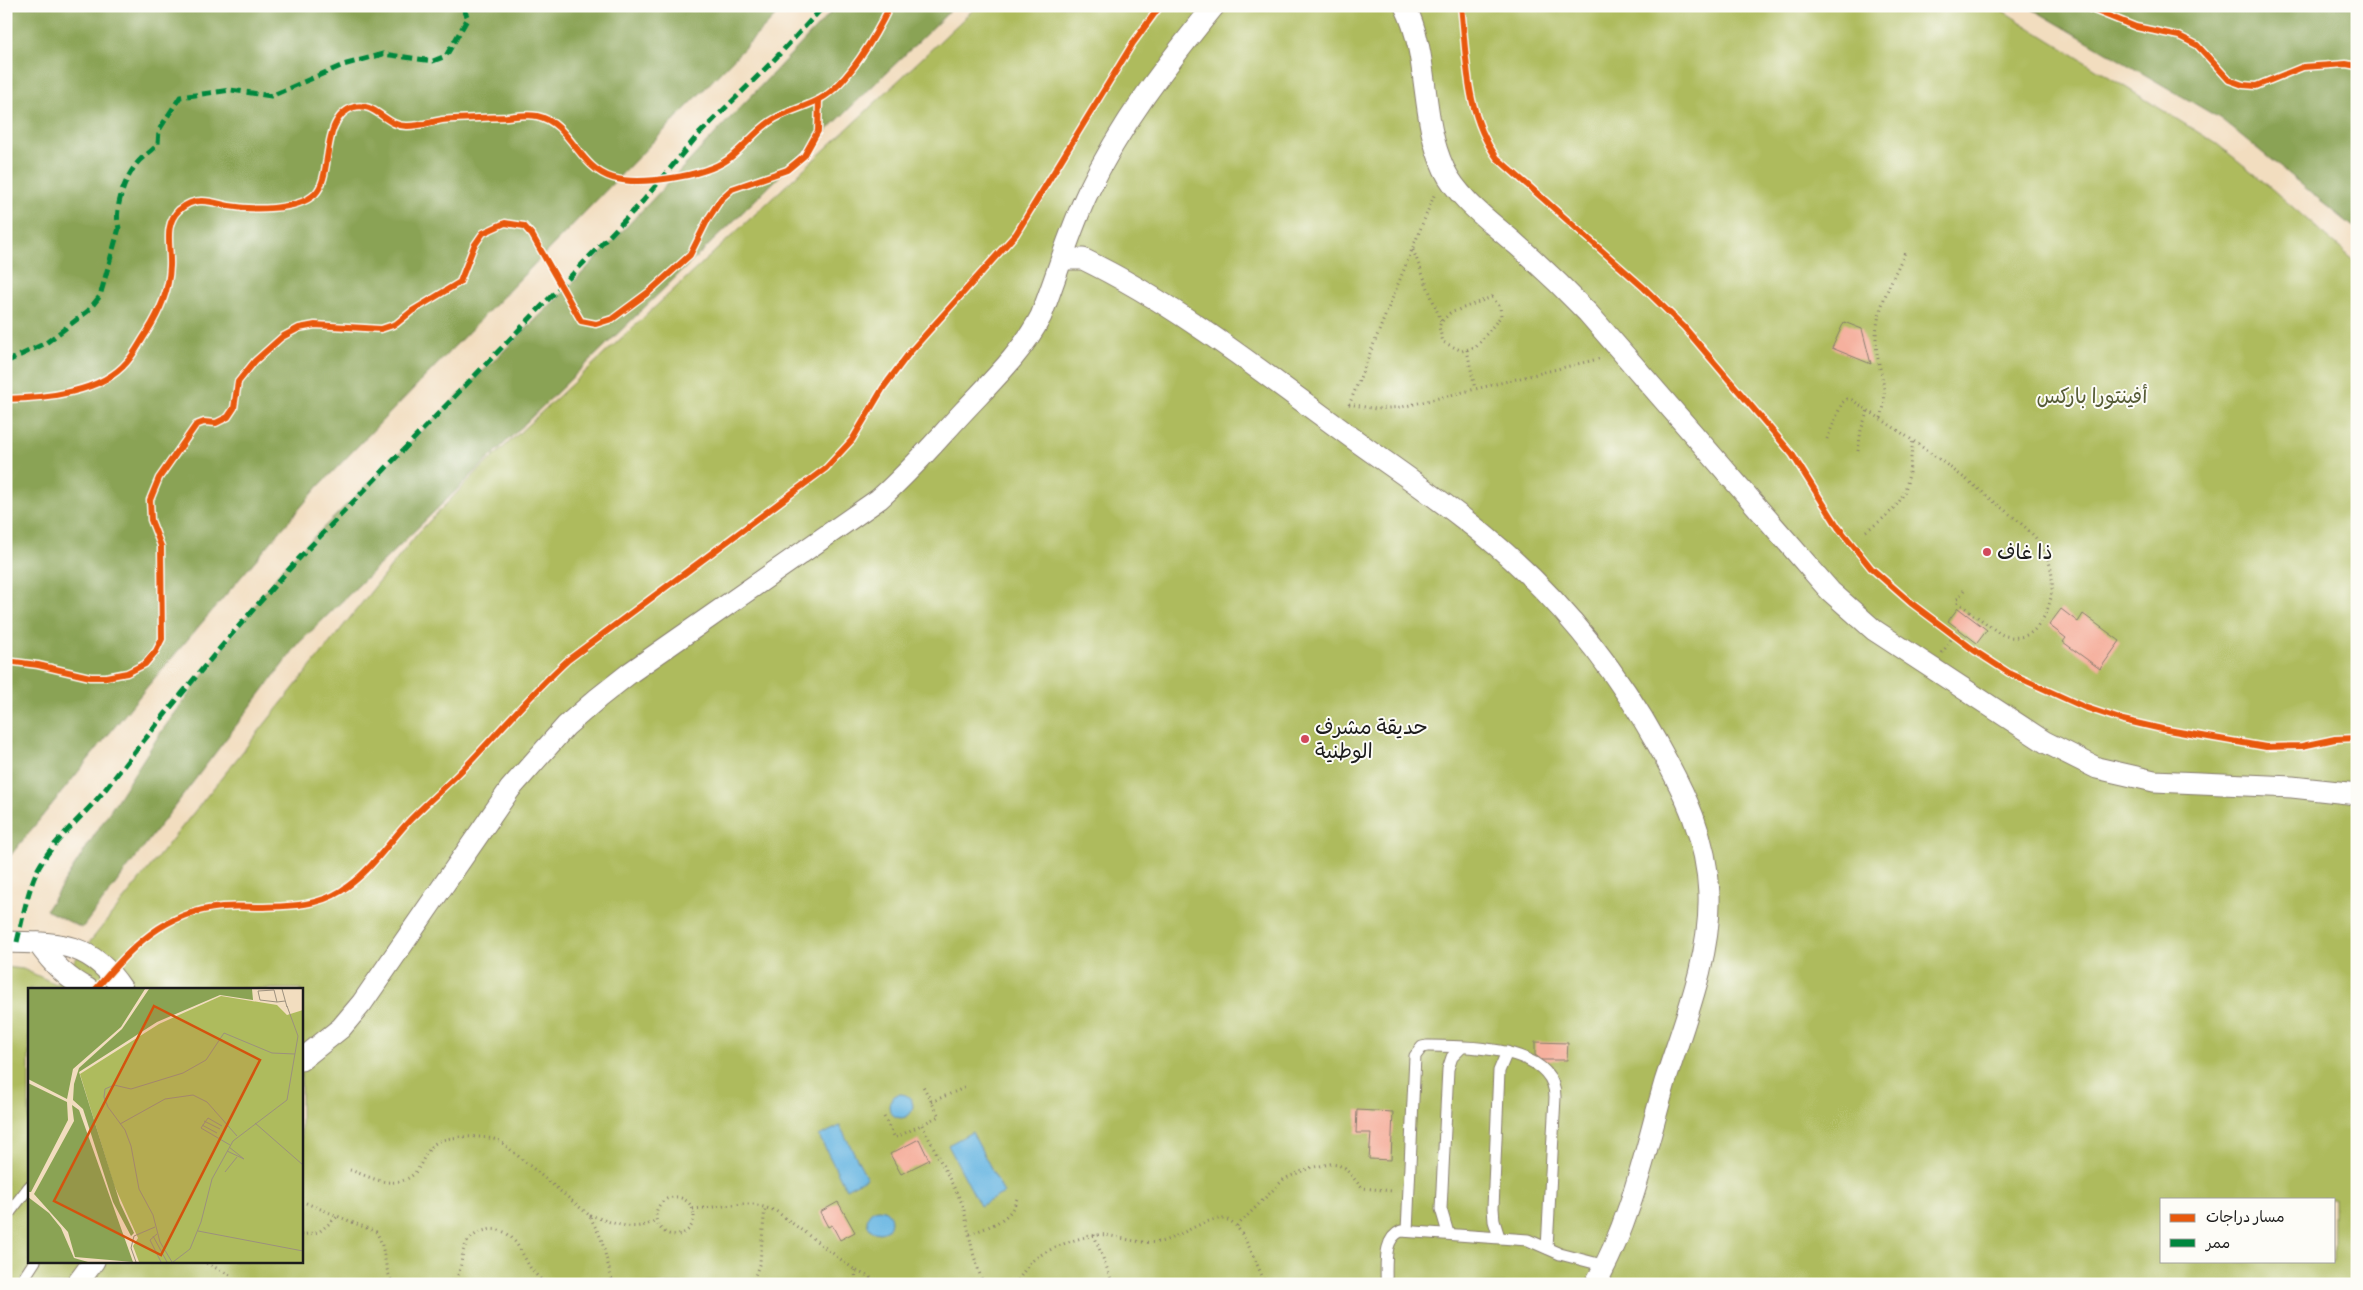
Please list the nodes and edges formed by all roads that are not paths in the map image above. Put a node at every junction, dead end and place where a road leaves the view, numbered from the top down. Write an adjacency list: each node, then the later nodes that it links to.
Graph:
1 (1214, 6): 3 (street)
2 (1404, 6): 4 (street)
3 (1062, 259): 11 (street); 20 (street)
4 (2357, 794)
5 (6, 942): 6 (street)
6 (38, 943): 7 (street); 8 (street)
7 (86, 988)
8 (121, 988)
9 (1461, 1048): 10 (lane); 14 (lane); 15 (lane)
10 (1507, 1052): 16 (lane); 17 (lane)
11 (302, 1059)
12 (28, 1188): 13 (lane)
13 (6, 1217)
14 (1407, 1231): 15 (lane); 23 (lane)
15 (1448, 1233): 16 (lane)
16 (1499, 1237): 17 (lane)
17 (1547, 1248): 20 (lane)
18 (34, 1262): 21 (lane)
19 (93, 1262): 22 (street)
20 (1600, 1275)
21 (20, 1284)
22 (77, 1284)
23 (1386, 1284)

